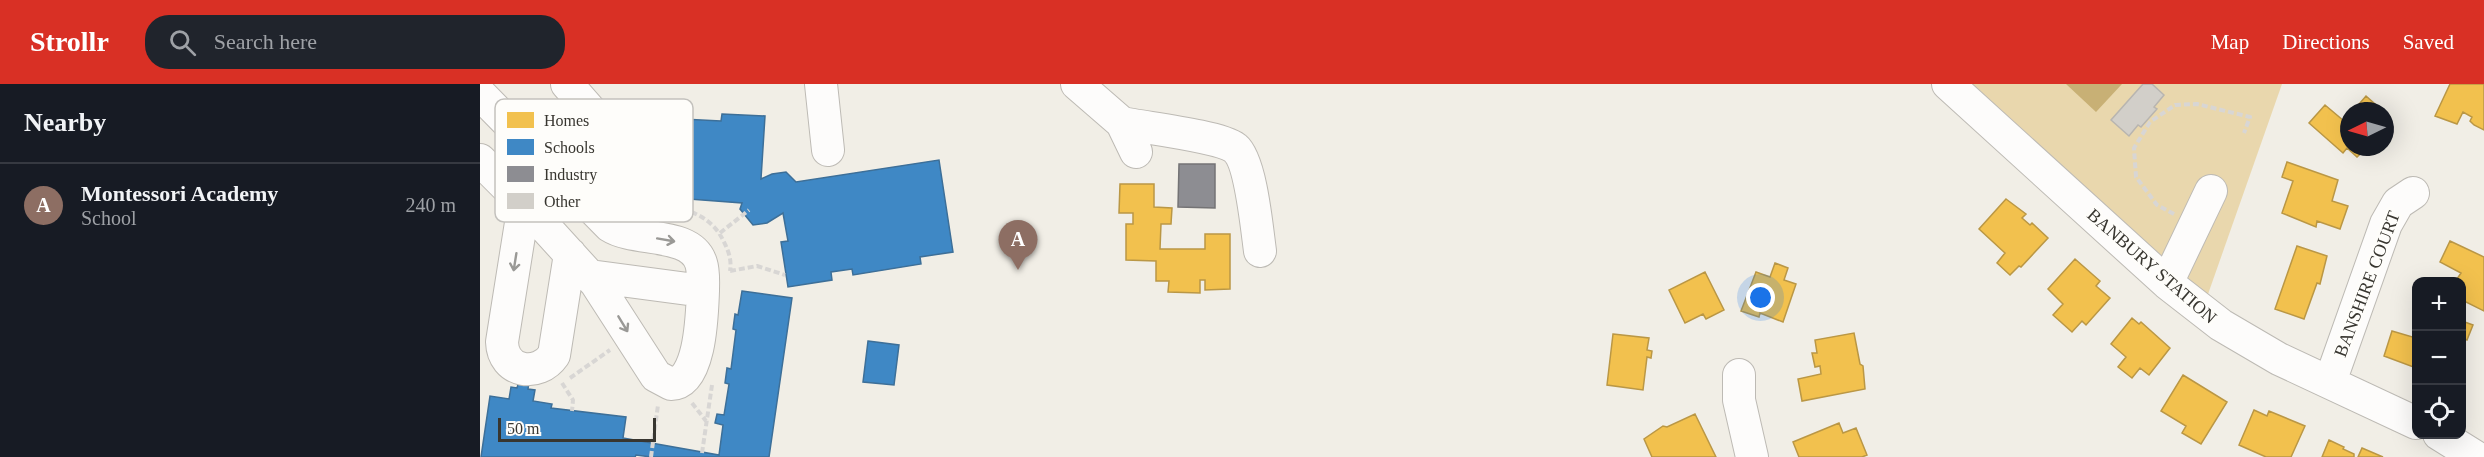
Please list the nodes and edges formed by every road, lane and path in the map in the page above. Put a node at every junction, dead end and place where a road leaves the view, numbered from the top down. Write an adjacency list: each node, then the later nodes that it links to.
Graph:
1 (567, 84): 6 (street)
2 (820, 84): 10 (street)
3 (1077, 84): 8 (street)
4 (1948, 84): 26 (street, BANBURY STATION)
5 (480, 94): 7 (street, one-way to 7)
6 (580, 99)
7 (495, 109)
8 (1122, 123): 11 (street); 22 (street)
9 (2244, 133): 17 (path)
10 (828, 150)
11 (1136, 152)
12 (480, 160): 13 (street)
13 (495, 175)
14 (2211, 191): 26 (street)
15 (2413, 193): 32 (street, BANSHIRE COURT)
16 (749, 210): 21 (path)
17 (2182, 218)
18 (521, 222): 29 (street, one-way to 29)
19 (541, 222): 23 (street)
20 (606, 222): 27 (street, one-way to 27)
21 (720, 233)
22 (1260, 251)
23 (580, 265): 27 (street); 28 (street, one-way to 28); 29 (street)
24 (730, 271): 25 (path)
25 (785, 275)
26 (2167, 283): 32 (street, BANBURY STATION)
27 (703, 291): 31 (street)
28 (630, 335): 29 (path); 31 (street)
29 (555, 373): 33 (path)
30 (1739, 375): 37 (street)
31 (661, 381): 36 (path)
32 (2330, 382): 34 (street, BANBURY STATION)
33 (572, 411)
34 (2412, 421)
35 (2446, 439): 38 (street)
36 (651, 457)
37 (1752, 457)
38 (2476, 457)

